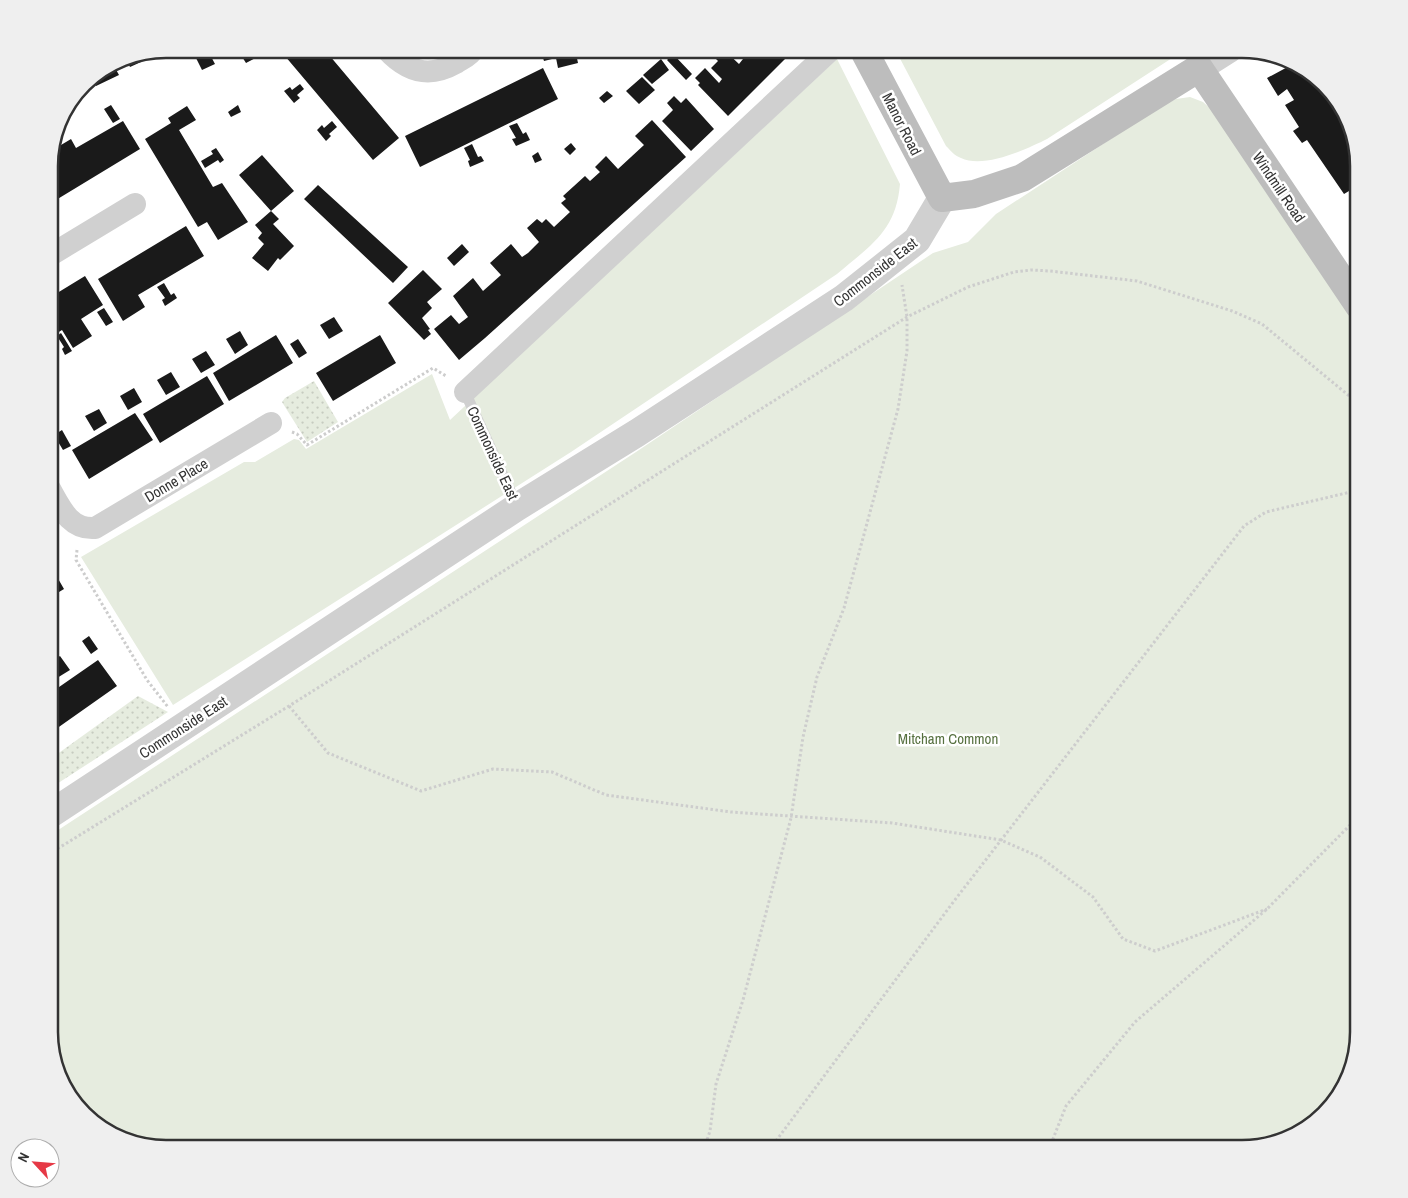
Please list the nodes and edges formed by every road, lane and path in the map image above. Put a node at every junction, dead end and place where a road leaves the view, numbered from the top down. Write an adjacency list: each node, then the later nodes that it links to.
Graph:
1 (823, 57): 13 (street, Commonside East)
2 (867, 57): 7 (main road, Manor Road)
3 (1216, 57): 6 (street)
4 (395, 58): 5 (street)
5 (464, 58)
6 (1199, 68): 7 (main road); 11 (main road, Windmill Road)
7 (942, 198): 18 (street, Commonside East)
8 (135, 204): 9 (street)
9 (58, 251)
10 (901, 281): 12 (path)
11 (1350, 293)
12 (907, 317): 14 (path); 20 (path); 23 (path)
13 (465, 392): 15 (path); 18 (lane, Commonside East)
14 (1350, 397)
15 (271, 423): 19 (street, Donne Place)
16 (1350, 492): 25 (path)
17 (58, 502): 19 (street)
18 (517, 507): 21 (street, Commonside East)
19 (79, 527): 21 (path)
20 (289, 706): 23 (path); 26 (path)
21 (183, 728): 22 (street, Commonside East)
22 (58, 809)
23 (791, 818): 25 (path); 28 (path)
24 (1350, 825): 27 (path)
25 (1001, 840): 27 (path); 29 (path)
26 (58, 848)
27 (1266, 909): 30 (path)
28 (707, 1140)
29 (777, 1140)
30 (1053, 1140)

